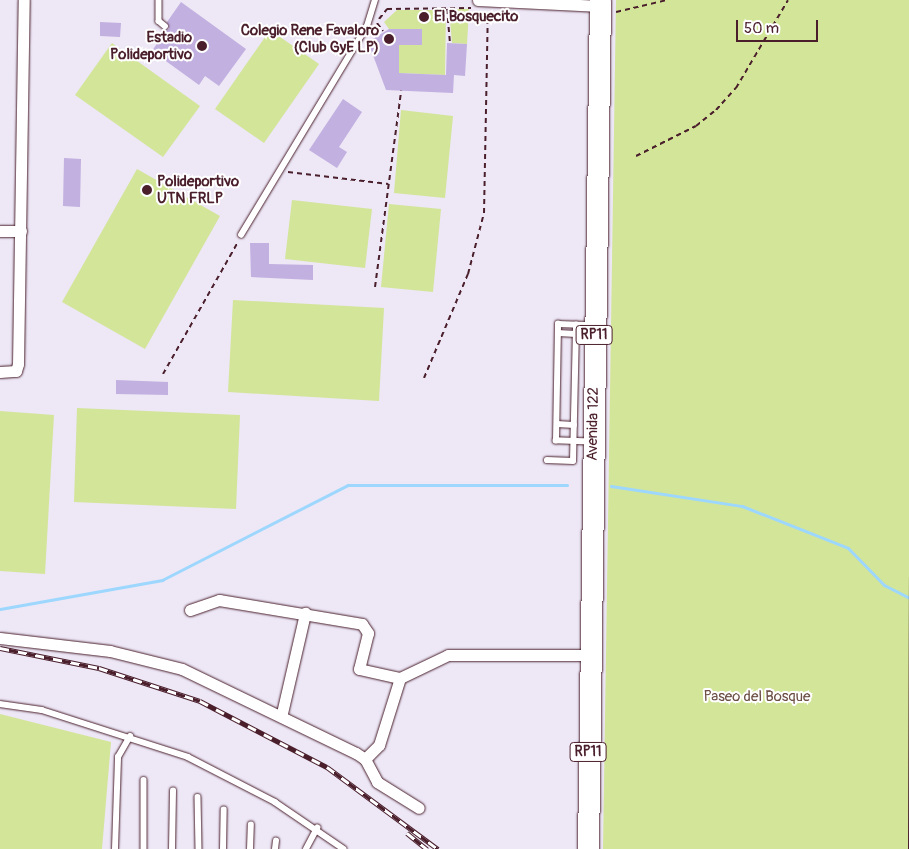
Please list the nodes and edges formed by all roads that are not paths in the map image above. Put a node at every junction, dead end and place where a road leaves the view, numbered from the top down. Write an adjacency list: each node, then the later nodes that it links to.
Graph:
1 (24, 0): 9 (street)
2 (159, 0): 7 (lane)
3 (375, 0): 10 (lane)
4 (478, 0): 5 (street)
5 (489, 0): 6 (street)
6 (600, 7): 11 (highway, Avenida 122 / RP11)
7 (165, 26)
8 (0, 231): 9 (street)
9 (22, 231): 13 (street)
10 (242, 235)
11 (582, 328): 12 (lane); 12 (lane); 15 (lane); 16 (highway, Avenida 122 / RP11)
12 (558, 333): 14 (lane)
13 (0, 372)
14 (557, 424): 15 (lane); 16 (lane)
15 (574, 425): 16 (lane)
16 (583, 441): 17 (lane); 21 (highway, Avenida 122 / RP11)
17 (547, 460)
18 (190, 610): 19 (street)
19 (305, 613): 22 (street); 24 (street)
20 (0, 638): 24 (street)
21 (589, 655): 22 (street); 44 (highway, Avenida 122 / RP11)
22 (400, 678): 26 (street)
23 (0, 704): 25 (lane)
24 (282, 713): 26 (street)
25 (130, 736): 33 (lane); 35 (lane)
26 (365, 759): 30 (street)
27 (144, 780): 36 (lane)
28 (173, 791): 37 (lane)
29 (198, 797): 38 (lane)
30 (419, 808)
31 (224, 810): 39 (lane)
32 (251, 825): 40 (lane)
33 (317, 828): 42 (lane); 43 (lane)
34 (276, 841): 41 (lane)
35 (115, 849)
36 (144, 849)
37 (172, 849)
38 (199, 849)
39 (222, 849)
40 (250, 849)
41 (275, 849)
42 (306, 849)
43 (344, 849)
44 (588, 849)

